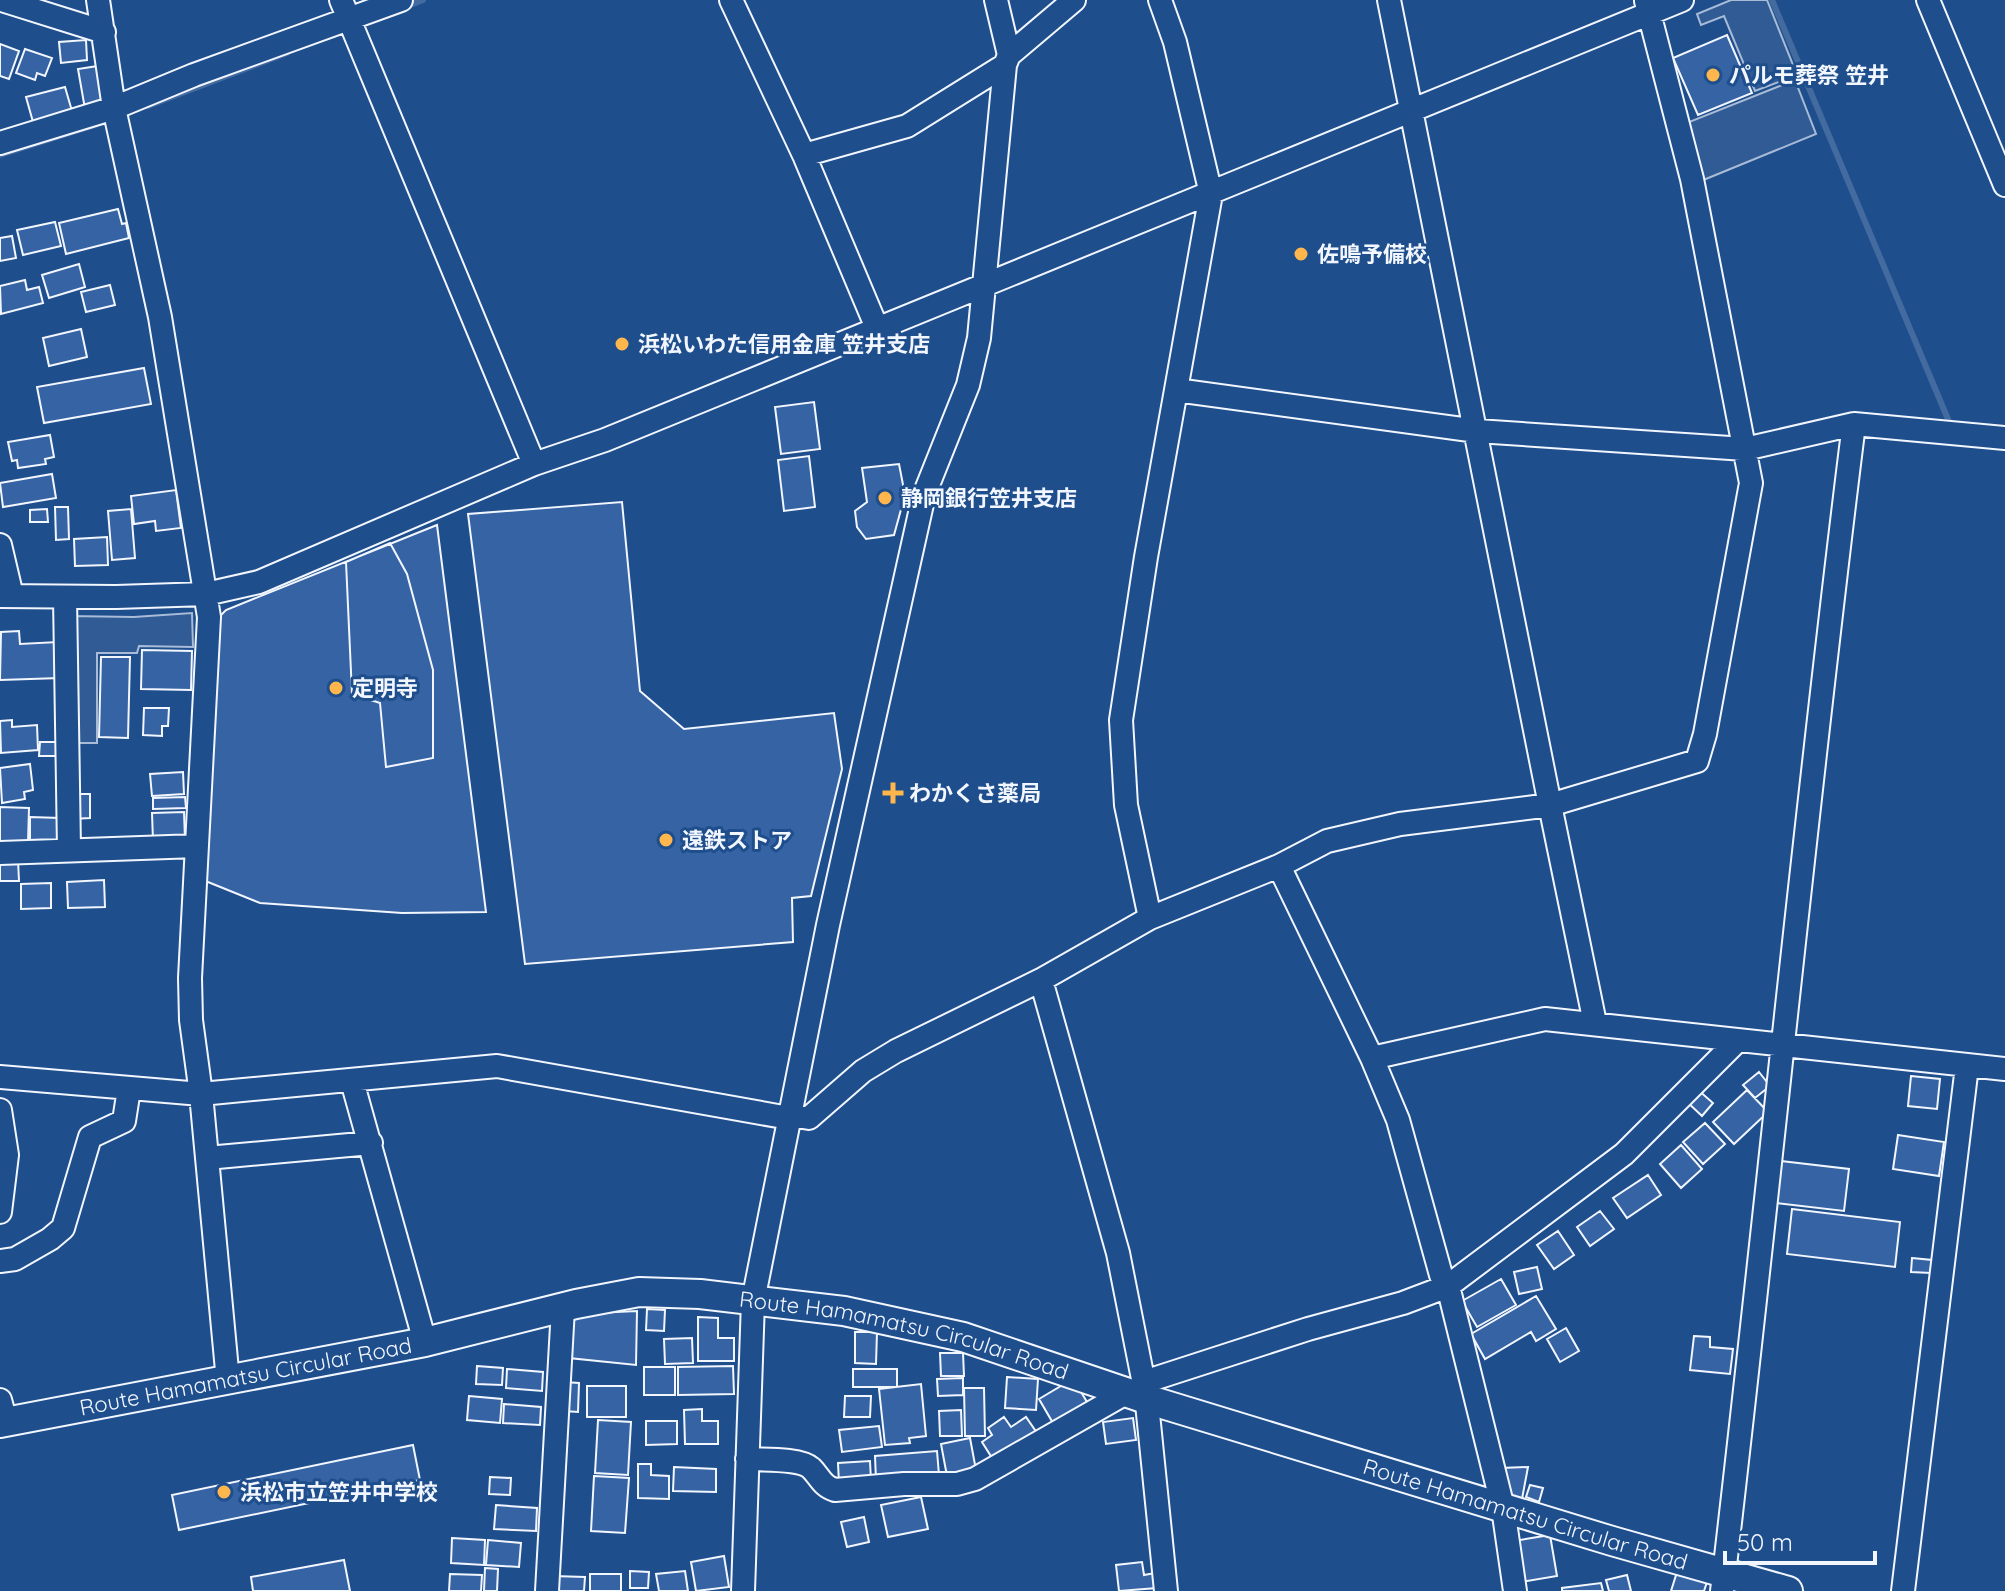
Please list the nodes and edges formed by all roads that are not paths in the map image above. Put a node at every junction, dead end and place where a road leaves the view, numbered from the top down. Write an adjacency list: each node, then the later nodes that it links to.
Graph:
1 (2, 0): 13 (street)
2 (98, 0): 13 (street)
3 (401, 0): 12 (street)
4 (731, 0): 18 (street)
5 (996, 0): 14 (street)
6 (1074, 0): 14 (street)
7 (1160, 0): 20 (street)
8 (1389, 0): 16 (street)
9 (1682, 0): 11 (street)
10 (1928, 0): 19 (street)
11 (1647, 7): 16 (street); 27 (street)
12 (349, 21): 15 (street); 28 (street)
13 (104, 32): 15 (street)
14 (1007, 60): 18 (street); 21 (street)
15 (114, 108): 17 (street); 30 (street)
16 (1410, 110): 20 (street); 25 (street)
17 (0, 143)
18 (804, 155): 22 (street)
19 (2005, 185)
20 (1211, 194): 21 (street); 23 (street)
21 (986, 286): 22 (street); 51 (street)
22 (877, 328): 28 (street)
23 (1176, 390): 25 (street); 38 (street)
24 (1854, 424): 26 (street); 27 (street); 42 (street)
25 (1477, 431): 27 (street); 33 (street)
26 (2005, 438)
27 (1745, 449): 33 (street)
28 (534, 464): 30 (street)
29 (0, 545): 31 (street)
30 (206, 594): 32 (street); 34 (street)
31 (6, 596): 32 (street)
32 (65, 597): 35 (street)
33 (1550, 805): 37 (street); 40 (street)
34 (197, 846): 35 (street); 49 (street)
35 (69, 849): 36 (street)
36 (0, 853)
37 (1279, 866): 38 (street); 43 (street)
38 (1150, 918): 39 (street)
39 (1041, 980): 51 (street); 62 (street)
40 (1595, 1023): 41 (street); 43 (street)
41 (1737, 1041): 42 (street); 57 (street)
42 (1783, 1044): 44 (street); 66 (street)
43 (1372, 1058): 57 (street)
44 (1967, 1066): 45 (street); 72 (street)
45 (2005, 1069)
46 (0, 1077): 48 (street)
47 (352, 1081): 49 (street); 51 (street); 52 (street)
48 (129, 1089): 49 (street); 56 (street)
49 (201, 1094): 53 (street)
50 (0, 1110): 54 (street)
51 (789, 1116): 58 (street)
52 (371, 1143): 53 (street); 60 (street)
53 (207, 1158): 61 (street)
54 (2, 1190): 55 (street)
55 (0, 1212)
56 (0, 1261)
57 (1448, 1286): 62 (street); 65 (street)
58 (753, 1301): 59 (main road, Route Hamamatsu Circular Road); 62 (main road, Route Hamamatsu Circular Road); 64 (street)
59 (563, 1308): 60 (main road, Route Hamamatsu Circular Road); 68 (street)
60 (425, 1342): 61 (main road, Route Hamamatsu Circular Road)
61 (228, 1381): 63 (main road, Route Hamamatsu Circular Road)
62 (1139, 1391): 64 (street); 65 (main road, Route Hamamatsu Circular Road); 69 (street)
63 (2, 1415)
64 (747, 1459): 67 (street)
65 (1503, 1508): 66 (main road, Route Hamamatsu Circular Road); 70 (street)
66 (1723, 1582): 71 (main road, Route Hamamatsu Circular Road)
67 (742, 1590)
68 (547, 1591)
69 (1166, 1591)
70 (1515, 1591)
71 (1788, 1591)
72 (1903, 1591)

